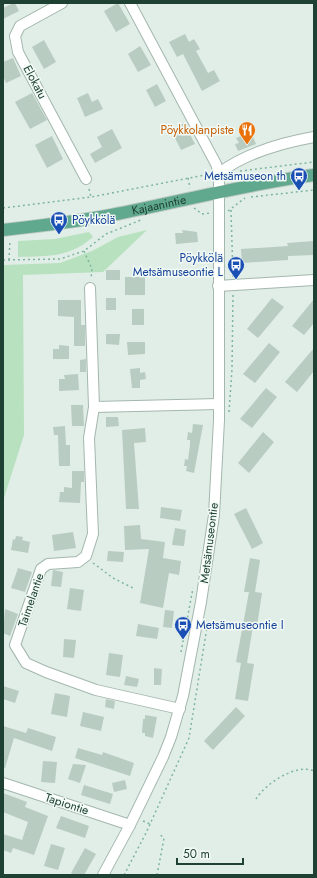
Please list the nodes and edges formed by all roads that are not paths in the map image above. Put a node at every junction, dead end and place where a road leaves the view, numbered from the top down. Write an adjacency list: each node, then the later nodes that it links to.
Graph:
1 (62, 3): 6 (street, Elokatu)
2 (130, 3): 4 (street)
3 (314, 137): 4 (street)
4 (219, 173): 7 (street)
5 (314, 175): 7 (main road, Kajaanintie)
6 (86, 179)
7 (219, 192): 8 (main road, Kajaanintie); 10 (street, Metsämuseontie)
8 (6, 230)
9 (314, 280): 10 (street)
10 (218, 286): 12 (street, Metsämuseontie)
11 (90, 288): 13 (street)
12 (219, 404): 13 (street); 14 (street, Metsämuseontie)
13 (94, 407): 14 (street, Taimelantie)
14 (180, 709): 16 (street, Metsämuseontie)
15 (3, 784): 16 (street, Tapiontie)
16 (130, 825): 17 (street, Metsämuseontie)
17 (103, 875)

